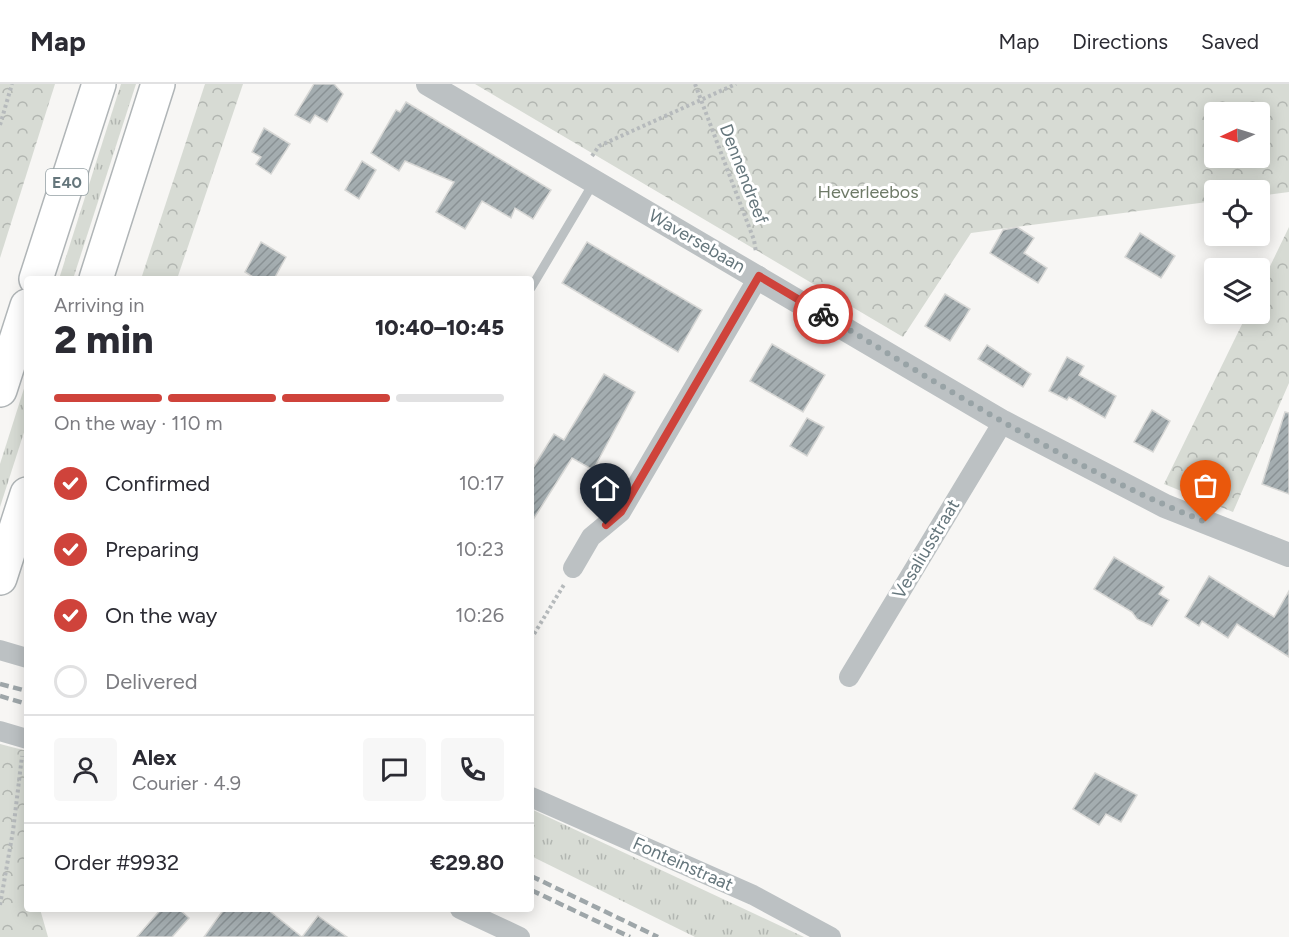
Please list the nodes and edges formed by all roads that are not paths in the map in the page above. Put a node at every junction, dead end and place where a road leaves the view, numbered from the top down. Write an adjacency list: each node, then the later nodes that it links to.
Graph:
1 (99, 84): 5 (highway, E40)
2 (158, 84): 6 (highway)
3 (428, 84): 4 (street, Waversebaan)
4 (587, 178): 7 (street, Waversebaan); 8 (lane)
5 (37, 276)
6 (97, 276)
7 (759, 276): 11 (street, Waversebaan); 14 (street)
8 (534, 282)
9 (24, 315): 10 (highway)
10 (0, 390)
11 (1003, 422): 13 (street, Waversebaan); 18 (street, Vesaliusstraat)
12 (24, 503): 15 (highway)
13 (1289, 555)
14 (573, 568)
15 (0, 578)
16 (0, 650): 17 (street)
17 (24, 657)
18 (849, 677)
19 (0, 731): 20 (street)
20 (24, 738)
21 (534, 798): 24 (street, Fonteinstraat)
22 (466, 912): 23 (street)
23 (520, 937)
24 (831, 937)

